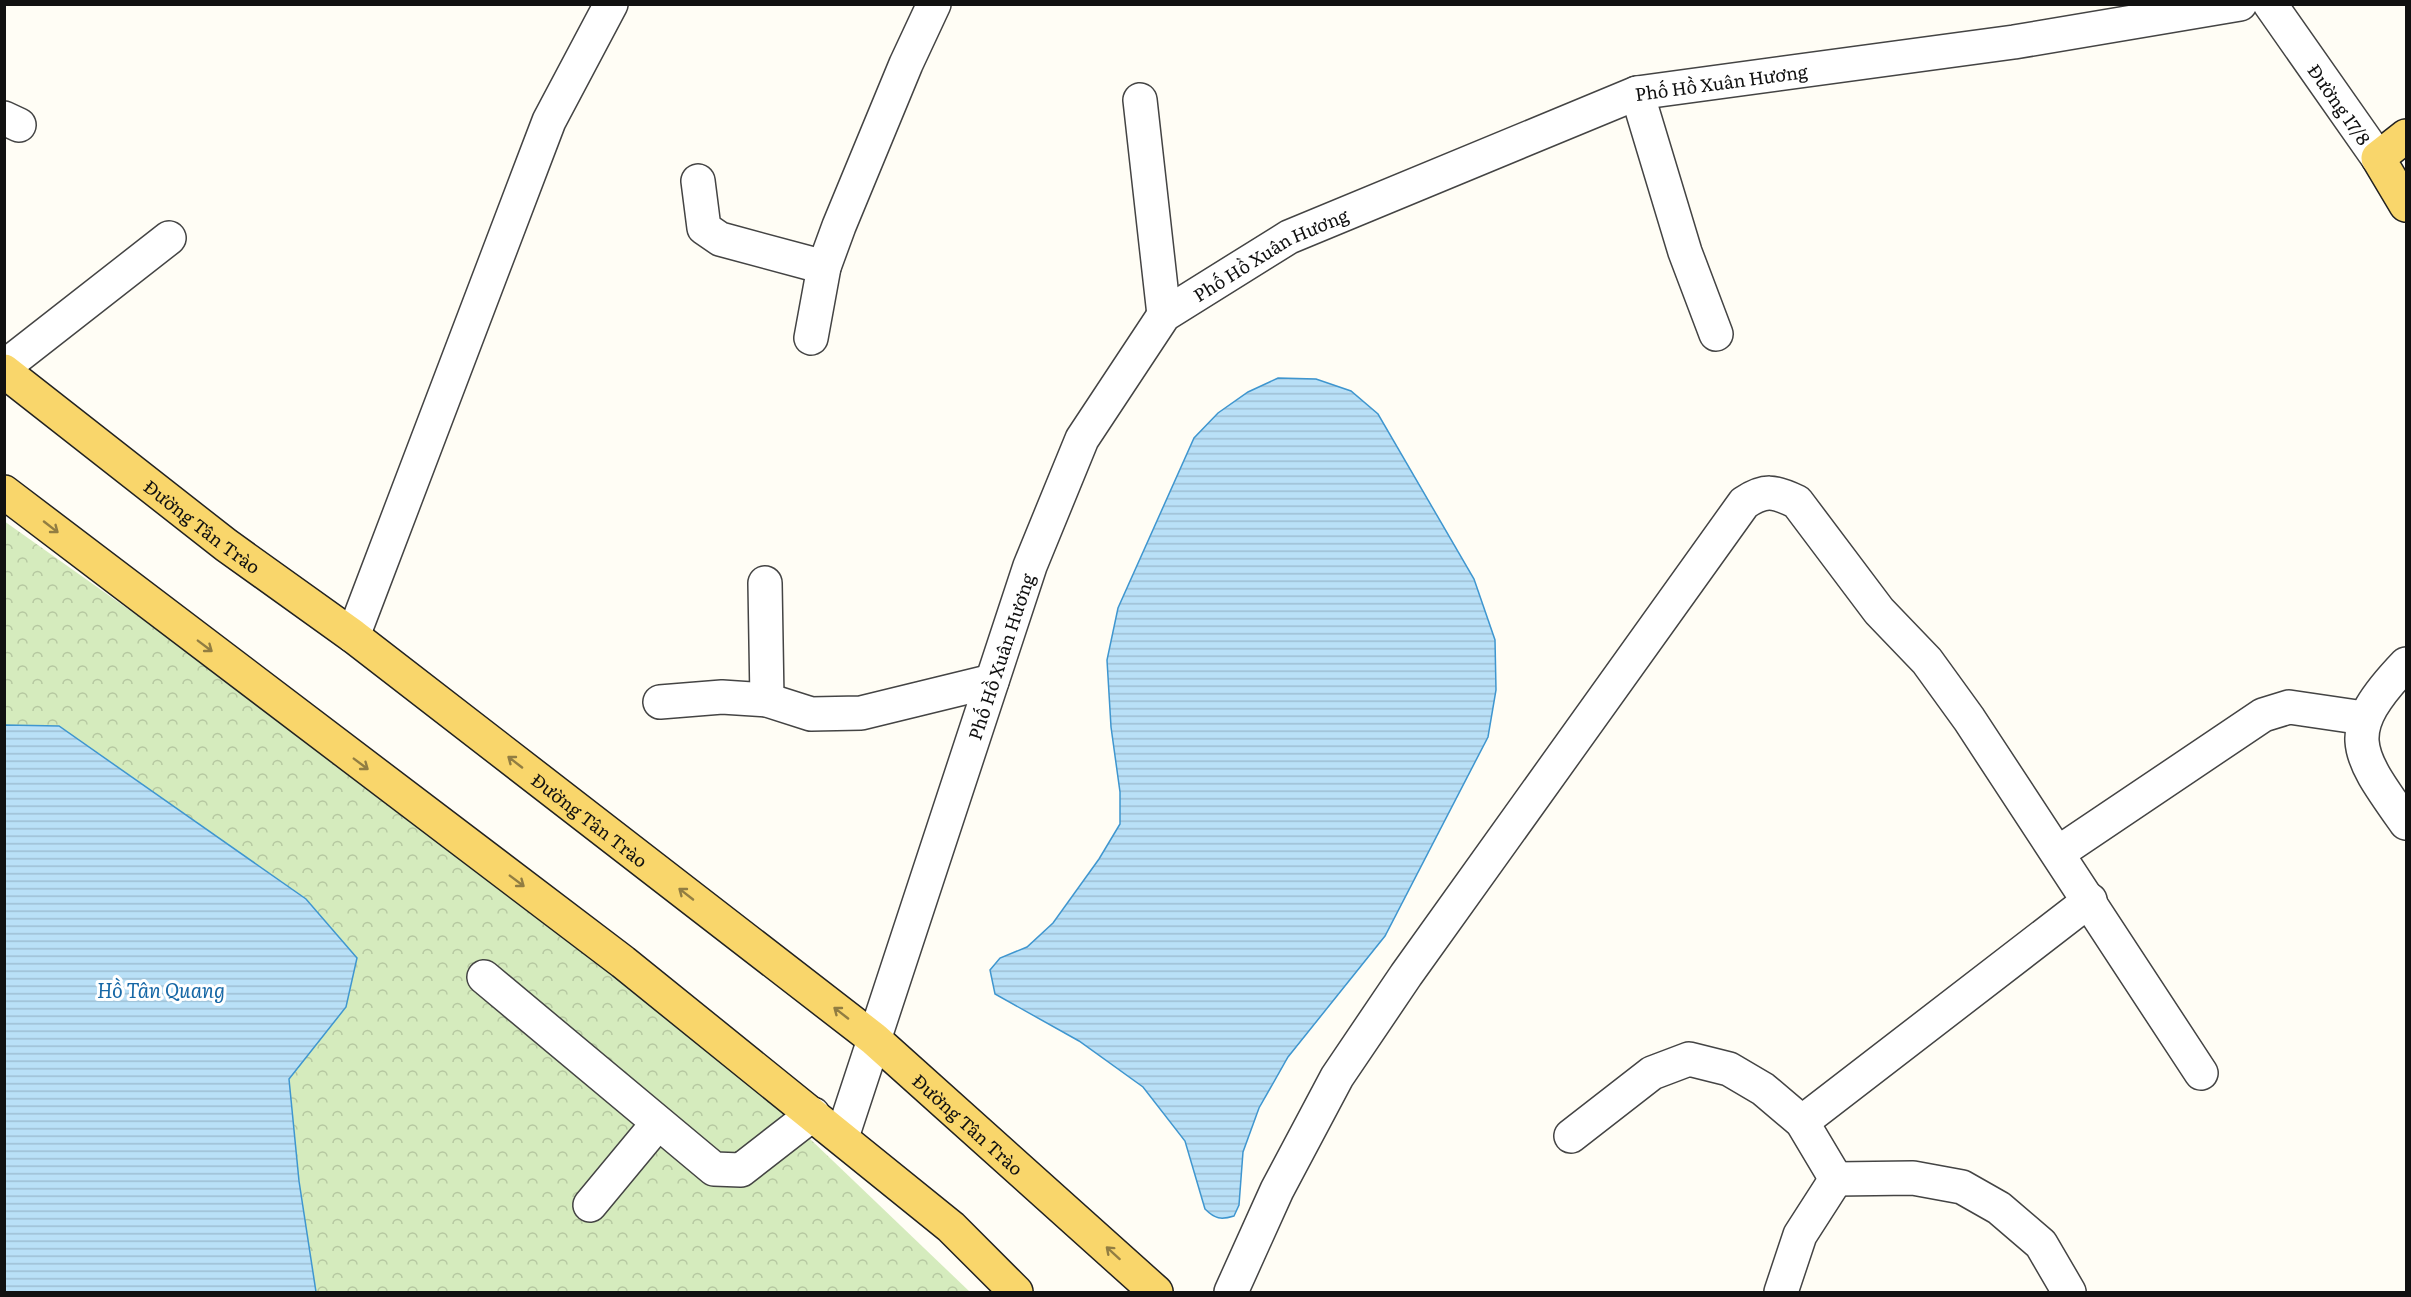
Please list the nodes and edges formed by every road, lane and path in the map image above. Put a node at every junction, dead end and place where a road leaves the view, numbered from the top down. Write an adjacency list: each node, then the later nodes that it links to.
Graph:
1 (611, 4): 19 (street)
2 (934, 4): 12 (street)
3 (2240, 4): 5 (street, Phố Hồ Xuân Hương)
4 (2270, 4): 8 (street, Đường 17/8)
5 (1637, 93): 13 (street, Phố Hồ Xuân Hương); 14 (street)
6 (1140, 100): 13 (street)
7 (2406, 136): 8 (main road)
8 (2378, 158): 10 (main road, Đường 17/8)
9 (698, 181): 12 (street)
10 (2406, 205)
11 (169, 238): 16 (street)
12 (824, 267): 15 (street)
13 (1164, 315): 21 (street, Phố Hồ Xuân Hương)
14 (1716, 334)
15 (811, 338)
16 (4, 369): 19 (main road, Đường Tân Trào)
17 (4, 492): 31 (main road, one-way to 31)
18 (765, 583): 22 (street)
19 (353, 636): 29 (main road, Đường Tân Trào, one-way to 19)
20 (2406, 664): 24 (street)
21 (992, 681): 22 (street); 29 (street, Phố Hồ Xuân Hương)
22 (767, 700): 23 (street)
23 (660, 702)
24 (2364, 718): 25 (street); 26 (street)
25 (2406, 823)
26 (2058, 853): 27 (street); 40 (street)
27 (2090, 900): 30 (street); 32 (street)
28 (484, 977): 33 (street)
29 (874, 1039): 35 (street, Phố Hồ Xuân Hương); 39 (main road, Đường Tân Trào, one-way to 29)
30 (2201, 1073)
31 (813, 1114): 33 (street); 35 (main road)
32 (1802, 1122): 34 (street); 36 (street)
33 (658, 1123): 37 (street)
34 (1571, 1136)
35 (842, 1137): 38 (main road)
36 (1836, 1179): 41 (street); 42 (street)
37 (590, 1205)
38 (1016, 1293)
39 (1156, 1293)
40 (1230, 1293)
41 (1781, 1293)
42 (2069, 1293)

